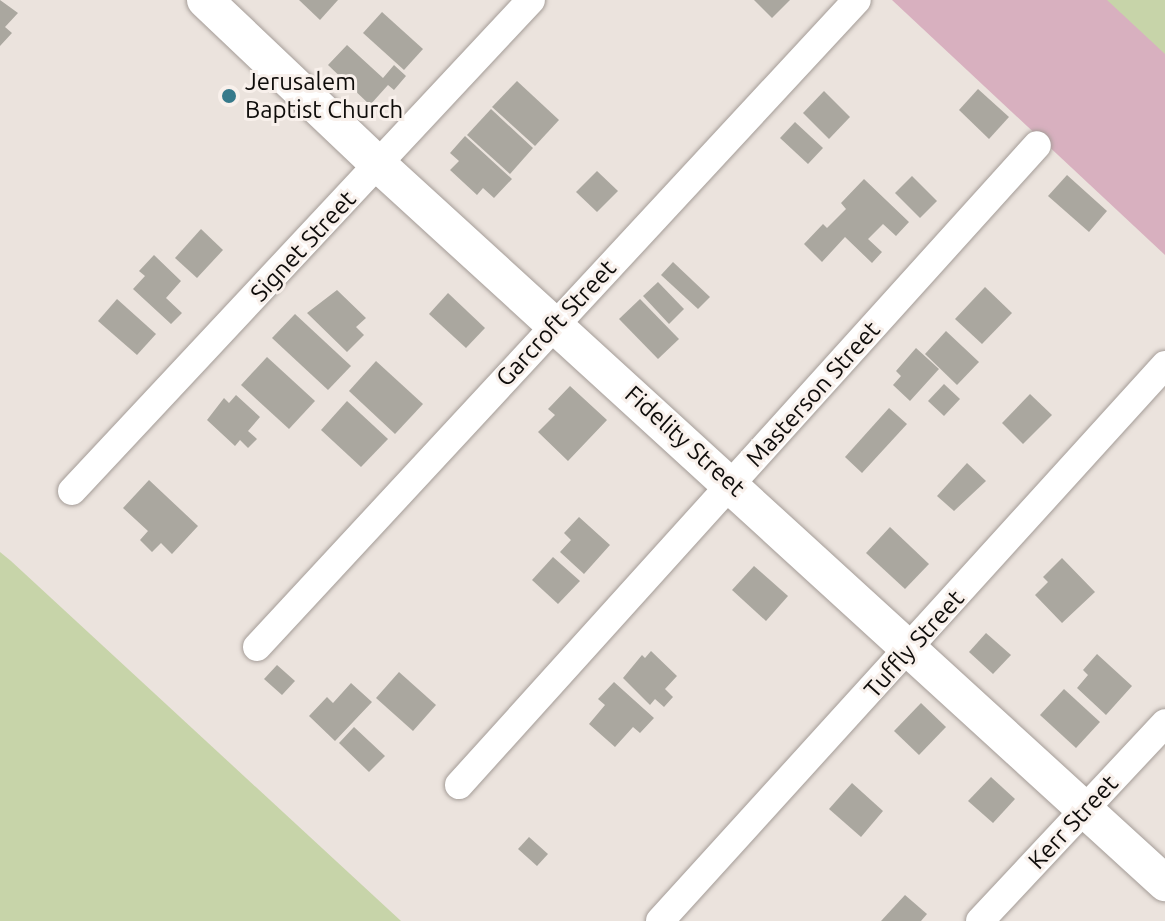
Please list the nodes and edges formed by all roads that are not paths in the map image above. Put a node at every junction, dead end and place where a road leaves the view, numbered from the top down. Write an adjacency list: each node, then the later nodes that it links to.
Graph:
1 (531, 0): 5 (street, Signet Street)
2 (857, 0): 6 (street, Garcroft Street)
3 (208, 1): 5 (main road, Fidelity Street)
4 (1037, 145): 8 (street, Masterson Street)
5 (379, 165): 6 (main road, Fidelity Street); 9 (street, Signet Street)
6 (554, 325): 8 (main road, Fidelity Street); 10 (street, Garcroft Street)
7 (1165, 365): 11 (street, Tuffly Street)
8 (733, 484): 11 (main road, Fidelity Street); 13 (street, Masterson Street)
9 (72, 491)
10 (257, 647)
11 (910, 648): 14 (main road, Fidelity Street); 16 (street, Tuffly Street)
12 (1165, 723): 14 (street, Kerr Street)
13 (459, 785)
14 (1085, 808): 15 (main road, Fidelity Street); 17 (street, Kerr Street)
15 (1165, 883)
16 (660, 921)
17 (980, 921)

